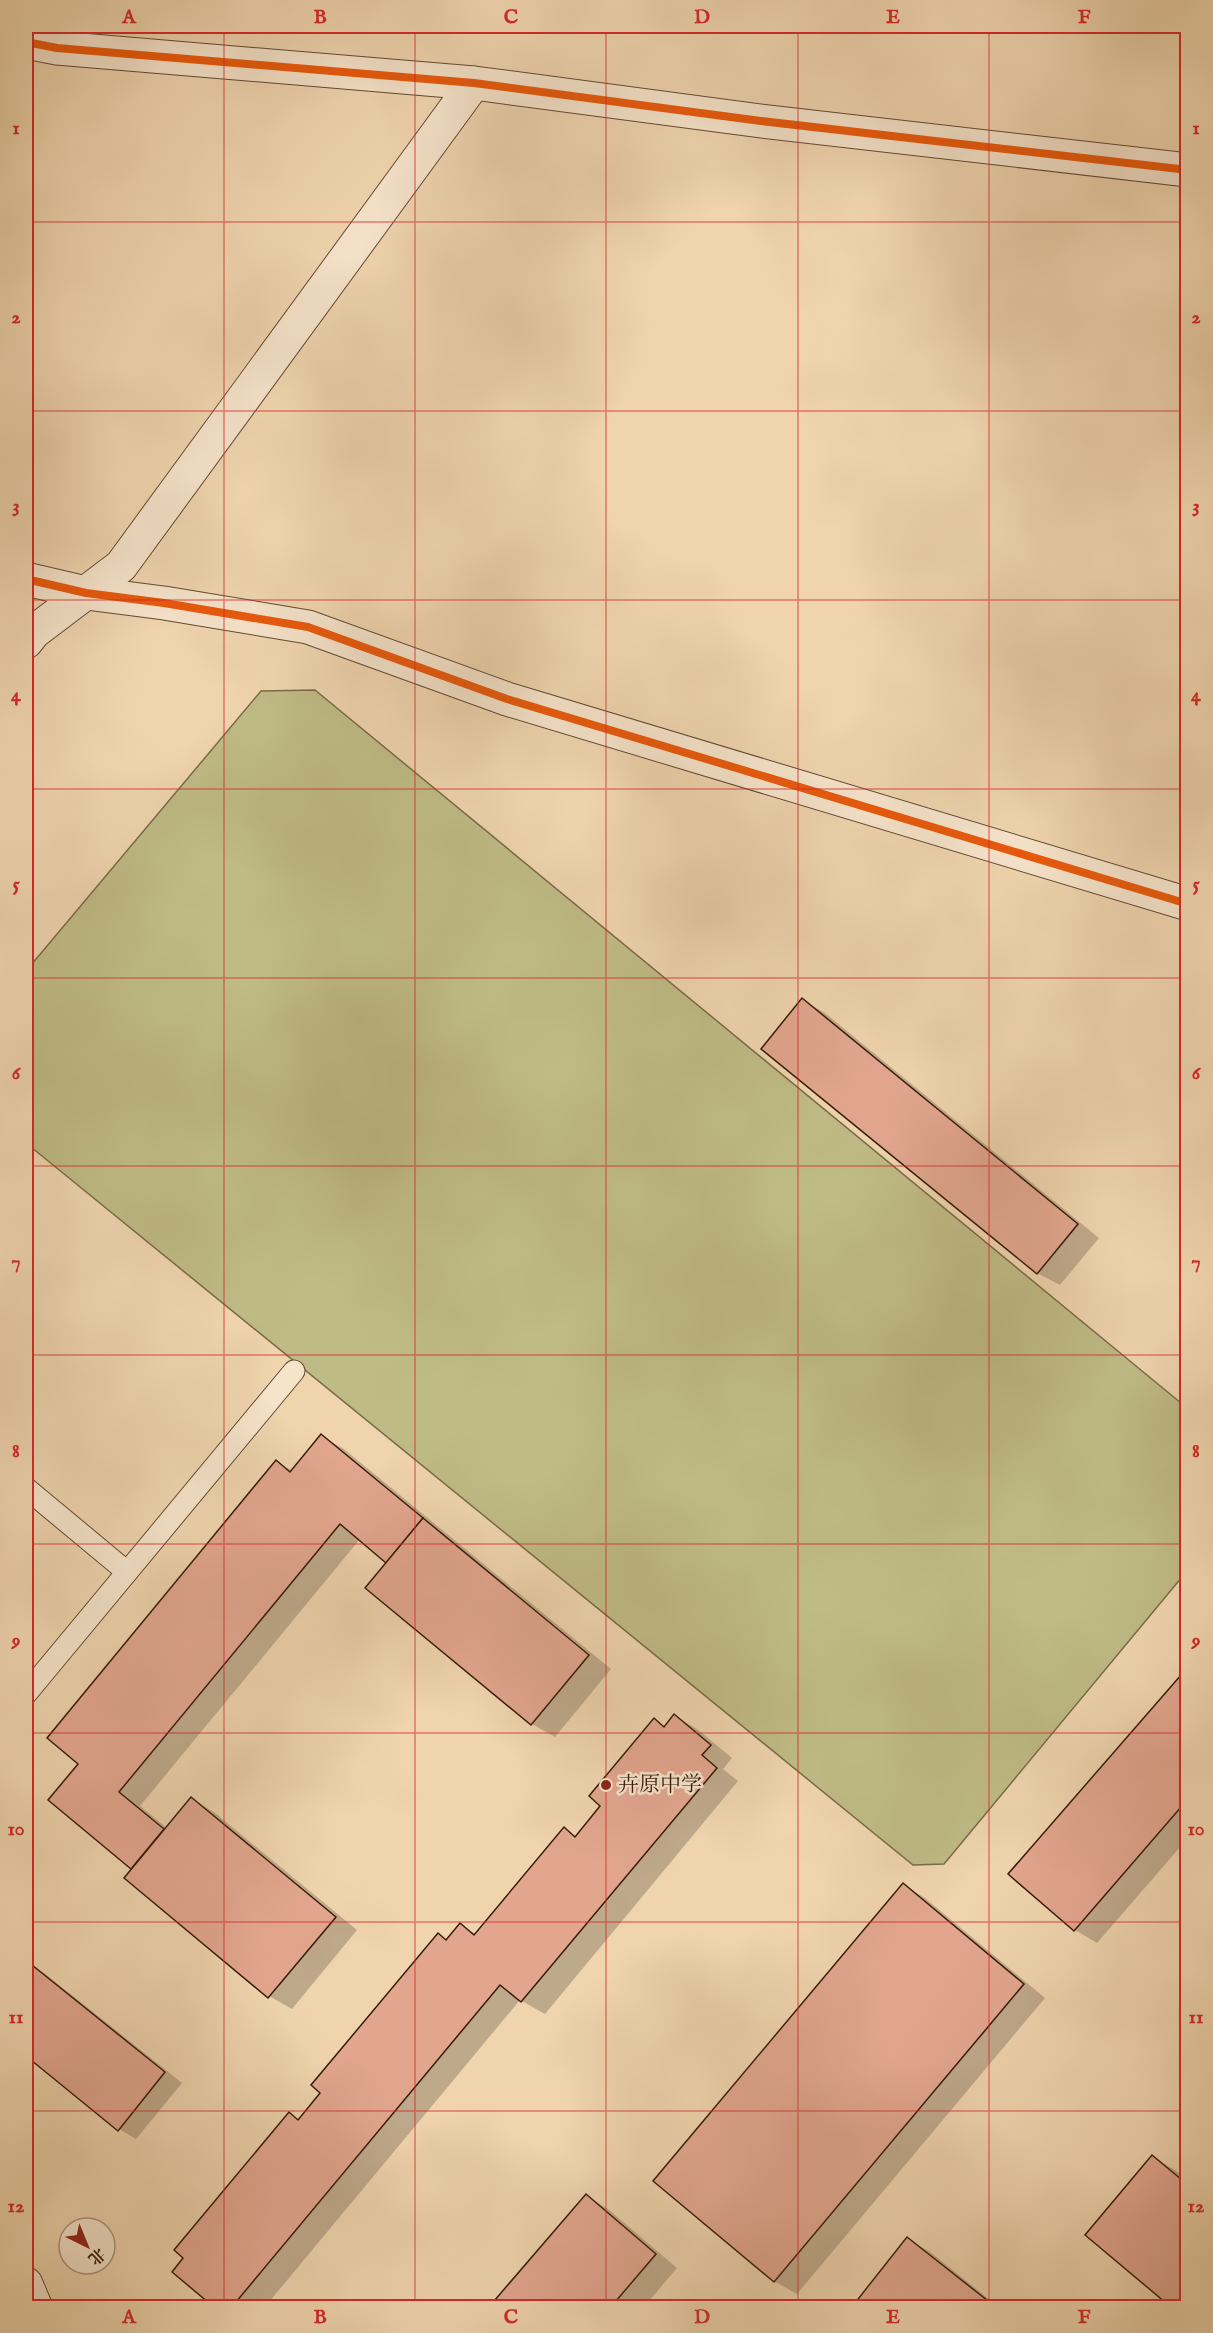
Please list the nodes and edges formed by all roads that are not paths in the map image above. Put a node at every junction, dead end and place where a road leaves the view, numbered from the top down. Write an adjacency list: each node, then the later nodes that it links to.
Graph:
1 (26, 42): 2 (street)
2 (474, 83): 3 (street); 5 (street)
3 (1188, 170)
4 (26, 579): 5 (street)
5 (86, 593): 6 (street); 7 (street)
6 (26, 642)
7 (1188, 904)
8 (294, 1371): 10 (lane)
9 (26, 1488): 10 (lane)
10 (127, 1572): 11 (lane)
11 (26, 1694)
12 (26, 2284): 13 (street)
13 (36, 2307)

